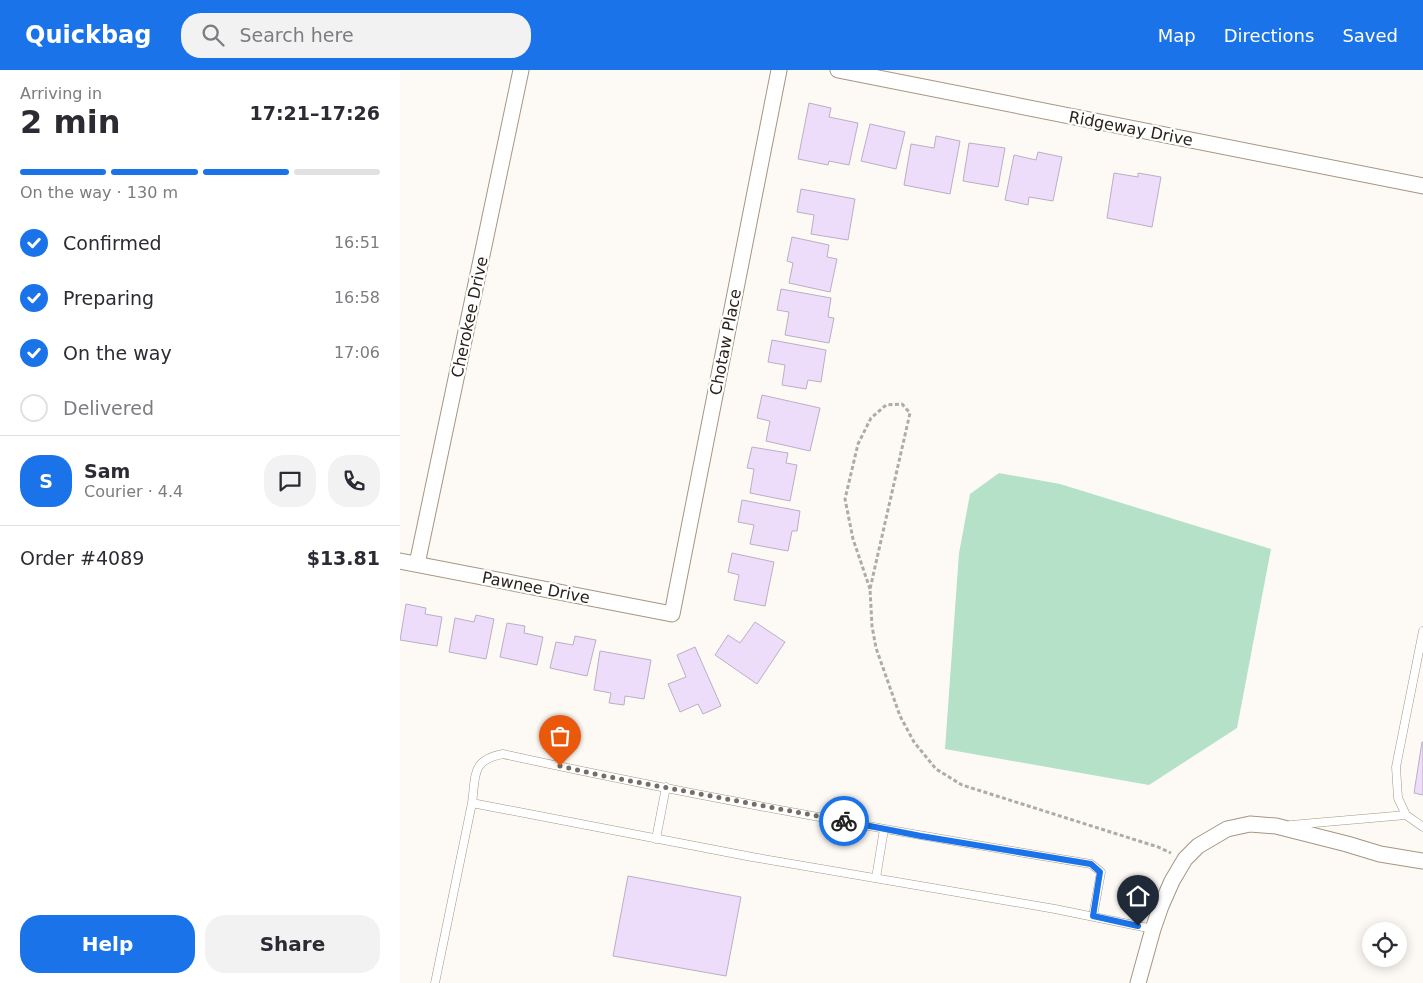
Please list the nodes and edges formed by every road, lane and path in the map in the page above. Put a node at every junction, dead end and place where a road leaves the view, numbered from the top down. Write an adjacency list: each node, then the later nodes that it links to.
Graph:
1 (521, 70): 6 (street, Cherokee Drive)
2 (779, 70): 8 (street, Chotaw Place)
3 (838, 70): 4 (street, Ridgeway Drive)
4 (1423, 186)
5 (400, 561): 6 (street, Pawnee Drive)
6 (417, 564): 8 (street, Pawnee Drive)
7 (870, 589): 7 (path); 17 (path)
8 (672, 614)
9 (1423, 631): 12 (lane)
10 (666, 788): 11 (lane); 15 (lane); 16 (lane)
11 (472, 803): 16 (lane); 22 (lane)
12 (1406, 814): 13 (lane); 14 (lane)
13 (1278, 826): 17 (street); 18 (street)
14 (1423, 828)
15 (884, 829): 19 (lane); 20 (lane)
16 (656, 838): 19 (lane)
17 (1185, 859): 21 (street)
18 (1423, 862)
19 (876, 878): 20 (lane)
20 (1093, 916): 21 (lane)
21 (1153, 929): 23 (street)
22 (435, 983)
23 (1138, 983)

